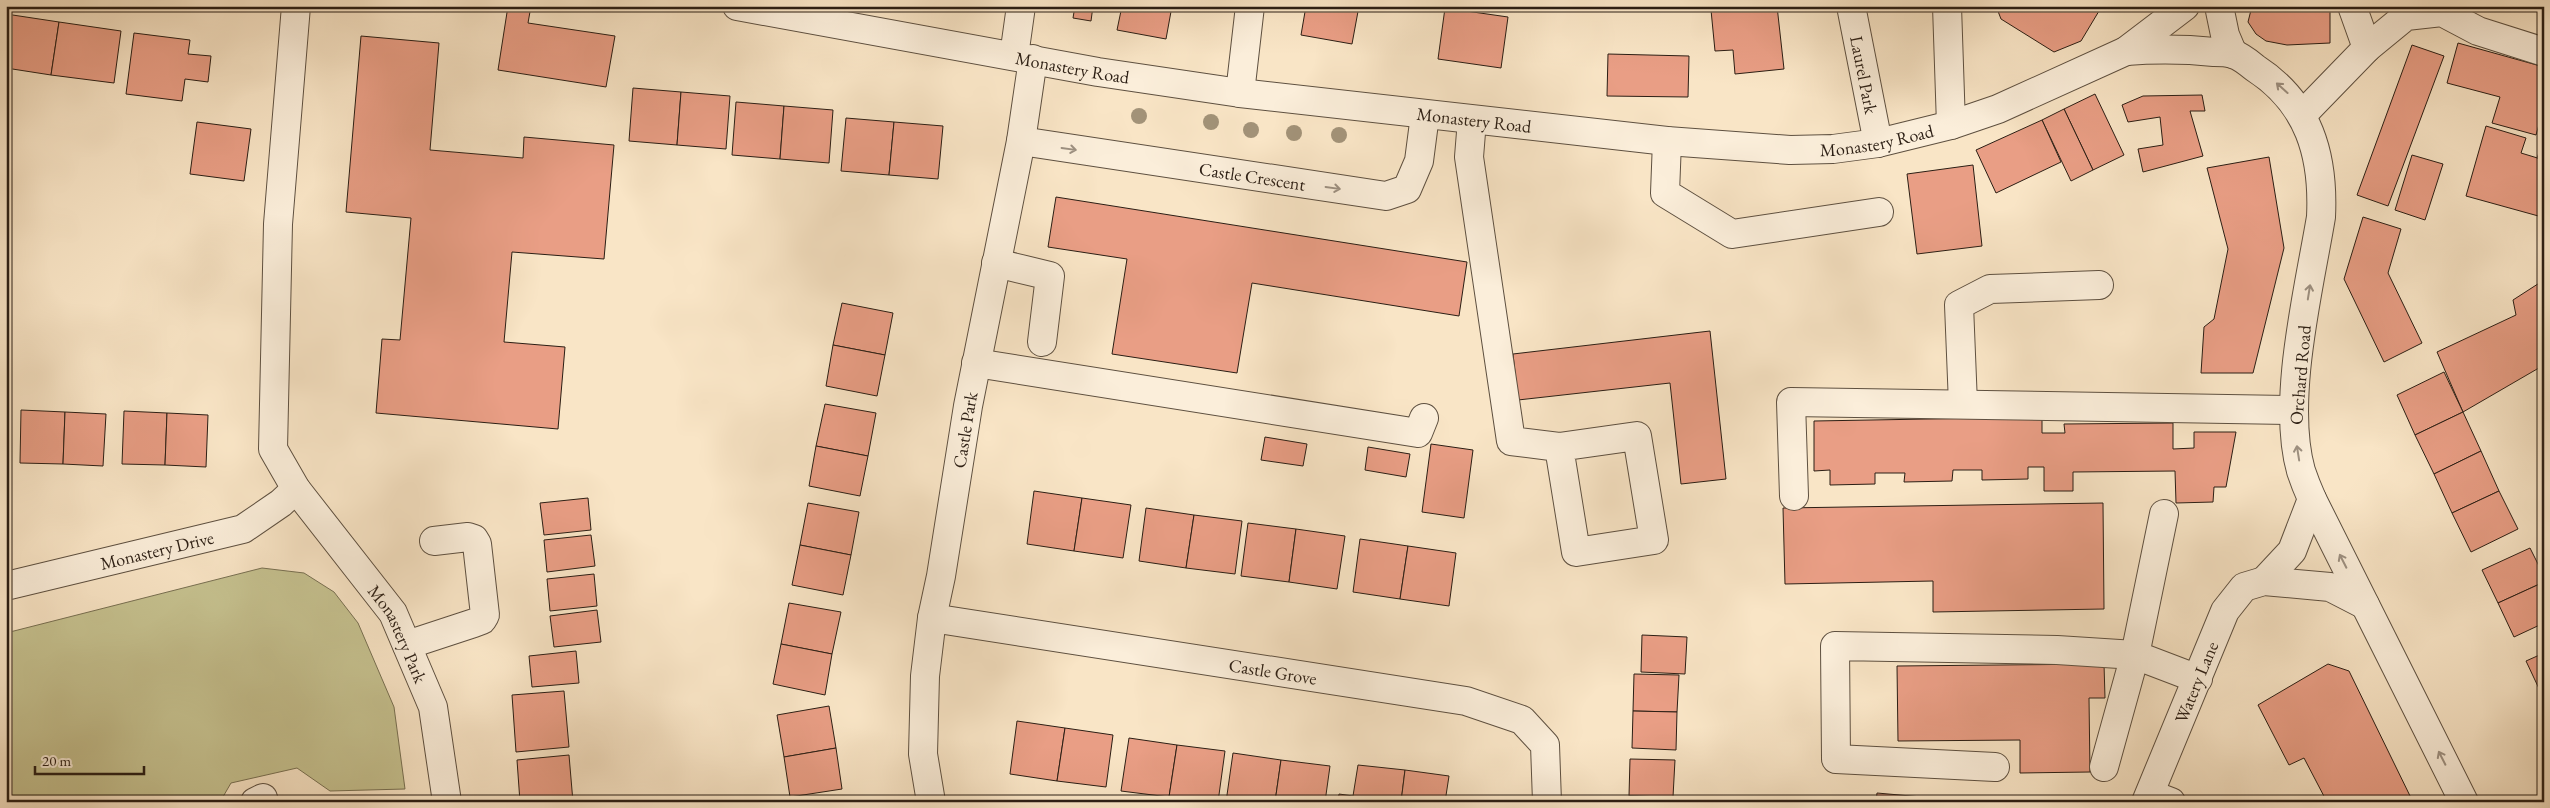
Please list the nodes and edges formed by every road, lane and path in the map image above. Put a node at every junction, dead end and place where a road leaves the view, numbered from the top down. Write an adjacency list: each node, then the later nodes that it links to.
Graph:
1 (296, 6): 33 (street, Monastery Park)
2 (737, 6): 15 (street, Monastery Road)
3 (1021, 6): 15 (street, Castle Park)
4 (1250, 6): 16 (street)
5 (1850, 6): 23 (street, Laurel Park)
6 (1947, 6): 20 (street)
7 (2219, 6): 14 (street)
8 (2352, 6): 10 (street)
9 (2170, 11): 11 (street); 12 (street, Monastery Road)
10 (2367, 48): 13 (street); 18 (street)
11 (2169, 49): 12 (street, Orchard Road); 14 (street, Orchard Road)
12 (2126, 51): 20 (street, Monastery Road)
13 (2544, 52)
14 (2232, 54): 18 (street, Orchard Road, one-way to 14)
15 (1023, 57): 16 (street, Monastery Road); 21 (street, Castle Park)
16 (1240, 93): 17 (street, Monastery Road)
17 (1425, 115): 19 (street, Monastery Road); 21 (street, Castle Crescent, one-way to 17)
18 (2302, 115): 30 (street, Orchard Road, one-way to 18)
19 (1472, 120): 22 (street, Monastery Road); 32 (street)
20 (1951, 125): 23 (street, Monastery Road)
21 (1021, 140): 25 (street, Castle Park)
22 (1667, 141): 23 (street, Monastery Road); 24 (street)
23 (1878, 144)
24 (1879, 212)
25 (996, 263): 27 (street); 28 (street, Castle Park)
26 (2099, 285): 29 (street)
27 (1042, 342)
28 (976, 363): 31 (street); 41 (street, Castle Park)
29 (1964, 404): 30 (street); 34 (street)
30 (2294, 410): 35 (street, Orchard Road, one-way to 30)
31 (1424, 418)
32 (1559, 447): 32 (street)
33 (296, 489): 39 (street, Monastery Drive); 42 (street, Monastery Park)
34 (1794, 496)
35 (2312, 499): 38 (street, Watery Lane); 40 (street, Orchard Road, one-way to 35)
36 (2164, 514): 43 (street)
37 (434, 541): 42 (street)
38 (2264, 582): 40 (street, Watery Lane); 44 (street, Watery Lane)
39 (6, 586)
40 (2365, 605): 51 (street, Orchard Road, one-way to 40)
41 (932, 618): 49 (street, Castle Park); 50 (street, Castle Grove)
42 (407, 646): 48 (street, Monastery Park)
43 (2135, 655): 44 (street); 45 (street); 46 (street)
44 (2198, 679): 47 (street, Watery Lane)
45 (1995, 767)
46 (2104, 767)
47 (2156, 799)
48 (447, 802)
49 (931, 802)
50 (1548, 802)
51 (2464, 802)

